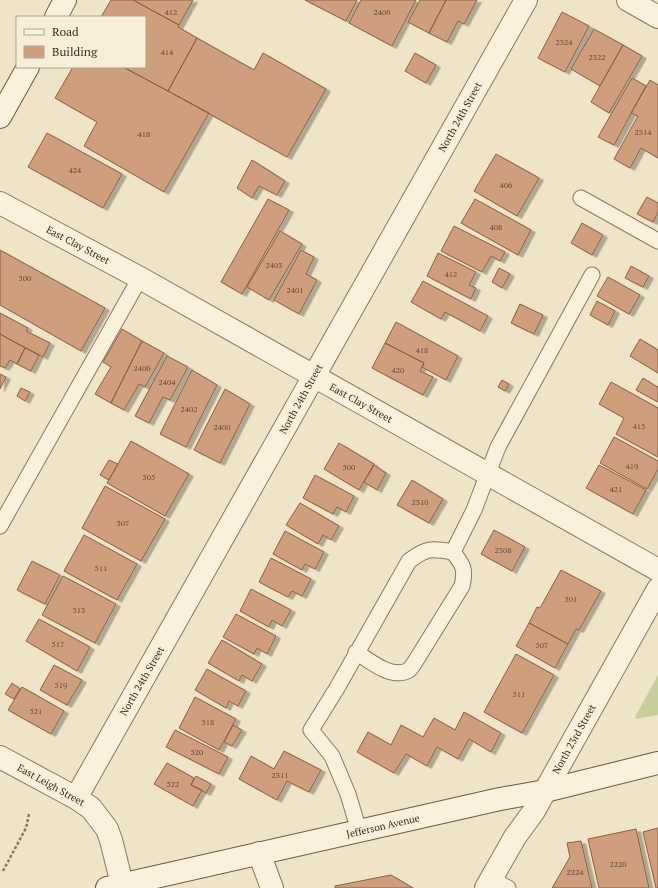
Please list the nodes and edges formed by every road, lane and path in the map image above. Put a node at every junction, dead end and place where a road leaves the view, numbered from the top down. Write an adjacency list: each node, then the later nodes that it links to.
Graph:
1 (65, 0): 4 (street)
2 (526, 0): 13 (street, North 24th Street)
3 (628, 0): 5 (street)
4 (57, 16)
5 (658, 17)
6 (27, 68): 7 (street)
7 (0, 117)
8 (581, 198): 10 (lane)
9 (0, 203): 12 (street, East Clay Street)
10 (658, 241)
11 (592, 275): 14 (lane)
12 (140, 278): 13 (street, East Clay Street); 15 (lane)
13 (314, 377): 14 (street, East Clay Street); 23 (street, North 24th Street)
14 (488, 474): 16 (lane); 17 (street, East Clay Street)
15 (0, 526)
16 (453, 552): 19 (lane); 19 (lane)
17 (658, 570)
18 (658, 589): 22 (street, North 23rd Street)
19 (356, 652): 25 (lane)
20 (0, 757): 23 (street, East Leigh Street)
21 (658, 763): 22 (street, Jefferson Avenue)
22 (545, 791): 25 (street, Jefferson Avenue); 28 (street, North 23rd Street)
23 (76, 798): 29 (street, East Leigh Street)
24 (29, 814): 27 (path)
25 (359, 831): 26 (street, Jefferson Avenue)
26 (259, 853): 29 (street, Jefferson Avenue); 30 (street)
27 (3, 871)
28 (495, 885)
29 (115, 886)
30 (272, 888)

